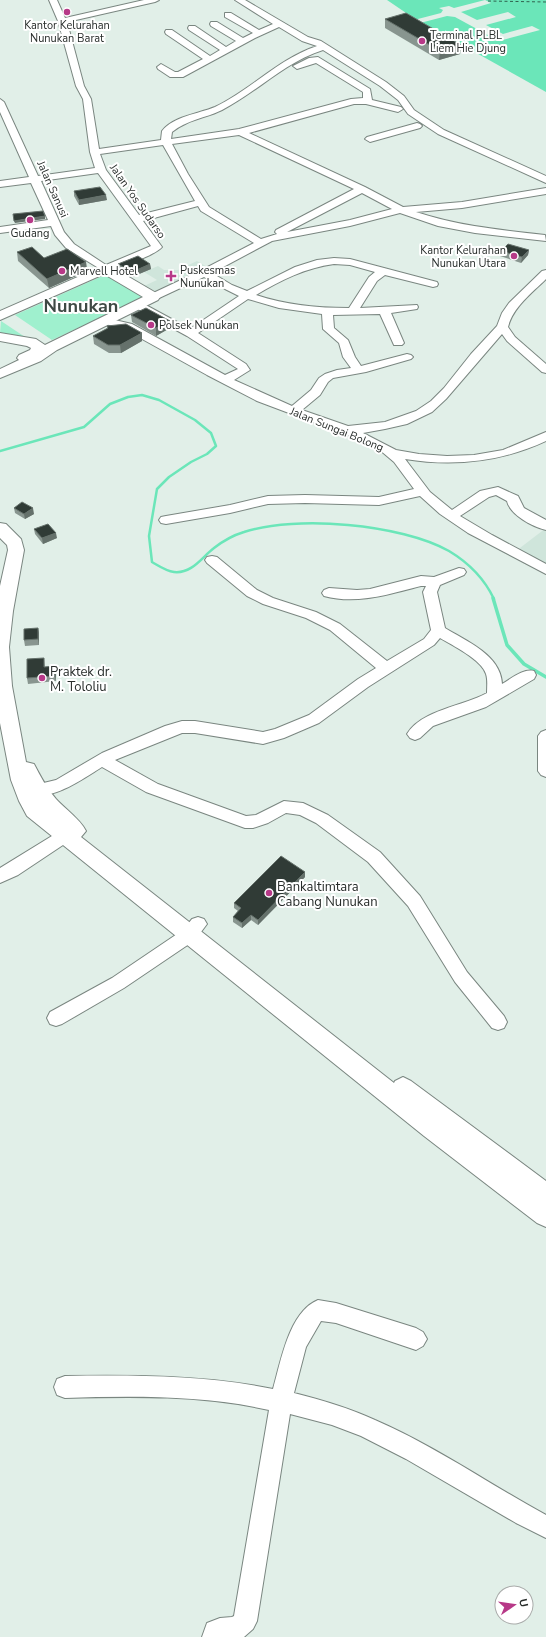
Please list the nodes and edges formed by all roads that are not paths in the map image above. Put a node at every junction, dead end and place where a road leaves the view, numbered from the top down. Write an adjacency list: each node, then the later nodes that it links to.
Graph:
1 (53, 0): 5 (street, Jalan Yos Sudarso)
2 (155, 0): 5 (street)
3 (238, 0): 7 (street)
4 (228, 15): 10 (street)
5 (62, 21): 26 (street, Jalan Yos Sudarso)
6 (214, 24): 11 (street)
7 (279, 24): 10 (street); 12 (street)
8 (192, 28): 13 (street)
9 (169, 32): 14 (street)
10 (259, 33): 11 (street)
11 (242, 41): 13 (street)
12 (314, 45): 17 (street); 20 (street); 20 (street)
13 (225, 50): 14 (street)
14 (209, 59): 15 (street)
15 (161, 67)
16 (368, 100): 17 (street); 20 (street); 22 (street)
17 (237, 101): 24 (street)
18 (0, 102): 19 (street, Jalan Sanusi)
19 (2, 112): 28 (street, Jalan Sanusi)
20 (404, 112): 21 (street); 25 (street)
21 (417, 126): 23 (street); 25 (street)
22 (240, 132): 24 (street); 32 (street)
23 (370, 139)
24 (166, 142): 26 (street); 34 (street)
25 (470, 149): 29 (street); 31 (street)
26 (95, 152): 27 (street, Jalan Yos Sudarso)
27 (101, 170): 28 (street); 36 (street, Jalan Yos Sudarso)
28 (35, 179): 30 (street); 37 (street, Jalan Sanusi)
29 (546, 180)
30 (0, 184)
31 (546, 185)
32 (362, 189): 35 (street); 40 (street)
33 (546, 191): 35 (street)
34 (200, 203): 36 (street); 40 (street)
35 (401, 210): 39 (street); 40 (street)
36 (137, 219): 41 (street, Jalan Yos Sudarso)
37 (54, 222): 38 (street); 41 (street, Jalan Sanusi)
38 (0, 230)
39 (545, 238)
40 (265, 241): 43 (street)
41 (105, 269): 47 (main road); 53 (main road)
42 (382, 272): 45 (street); 46 (street); 51 (street)
43 (204, 273): 46 (street); 47 (street)
44 (544, 278): 55 (street)
45 (433, 284)
46 (247, 295): 52 (street); 56 (street)
47 (153, 297): 48 (main road)
48 (138, 305): 54 (main road); 56 (street)
49 (412, 307): 50 (street)
50 (384, 310): 51 (street); 58 (street)
51 (353, 311): 52 (street)
52 (328, 312): 62 (street)
53 (1, 316): 59 (main road)
54 (111, 318): 59 (main road); 65 (street, Jalan Sungai Bolong)
55 (502, 327): 63 (street); 67 (street)
56 (191, 334): 65 (street)
57 (0, 337): 61 (main road)
58 (398, 343)
59 (52, 347): 64 (main road)
60 (407, 357): 62 (street)
61 (0, 369)
62 (358, 370): 66 (street)
63 (546, 370)
64 (0, 374)
65 (225, 380): 66 (street, Jalan Sungai Bolong)
66 (293, 411): 67 (street, Jalan Sungai Bolong)
67 (344, 430): 69 (street, Jalan Sungai Bolong)
68 (546, 436): 69 (street)
69 (393, 453): 70 (street, Jalan Sungai Bolong)
70 (422, 491): 72 (street, Jalan Sungai Bolong); 73 (street)
71 (0, 516): 79 (main road)
72 (452, 516): 74 (street); 77 (street, Jalan Sungai Bolong)
73 (166, 520)
74 (546, 526)
75 (0, 528): 79 (main road)
76 (212, 560): 83 (street)
77 (546, 570)
78 (459, 572): 80 (street)
79 (10, 582): 90 (main road); 91 (main road)
80 (435, 582): 81 (street); 82 (street)
81 (329, 593)
82 (438, 631): 83 (street); 85 (street)
83 (387, 669): 88 (street)
84 (529, 674): 85 (street)
85 (494, 695): 86 (street)
86 (415, 734)
87 (546, 736): 89 (street)
88 (102, 760): 90 (street); 95 (street)
89 (546, 771)
90 (37, 790): 93 (main road)
91 (66, 835): 92 (street); 93 (main road)
92 (0, 876)
93 (194, 929): 94 (street); 96 (main road)
94 (56, 1018)
95 (498, 1022)
96 (514, 1181): 97 (main road); 98 (main road)
97 (546, 1196)
98 (546, 1215)
99 (416, 1339): 101 (street)
100 (65, 1387): 101 (street)
101 (281, 1401): 102 (street); 103 (street)
102 (546, 1527)
103 (214, 1637)

